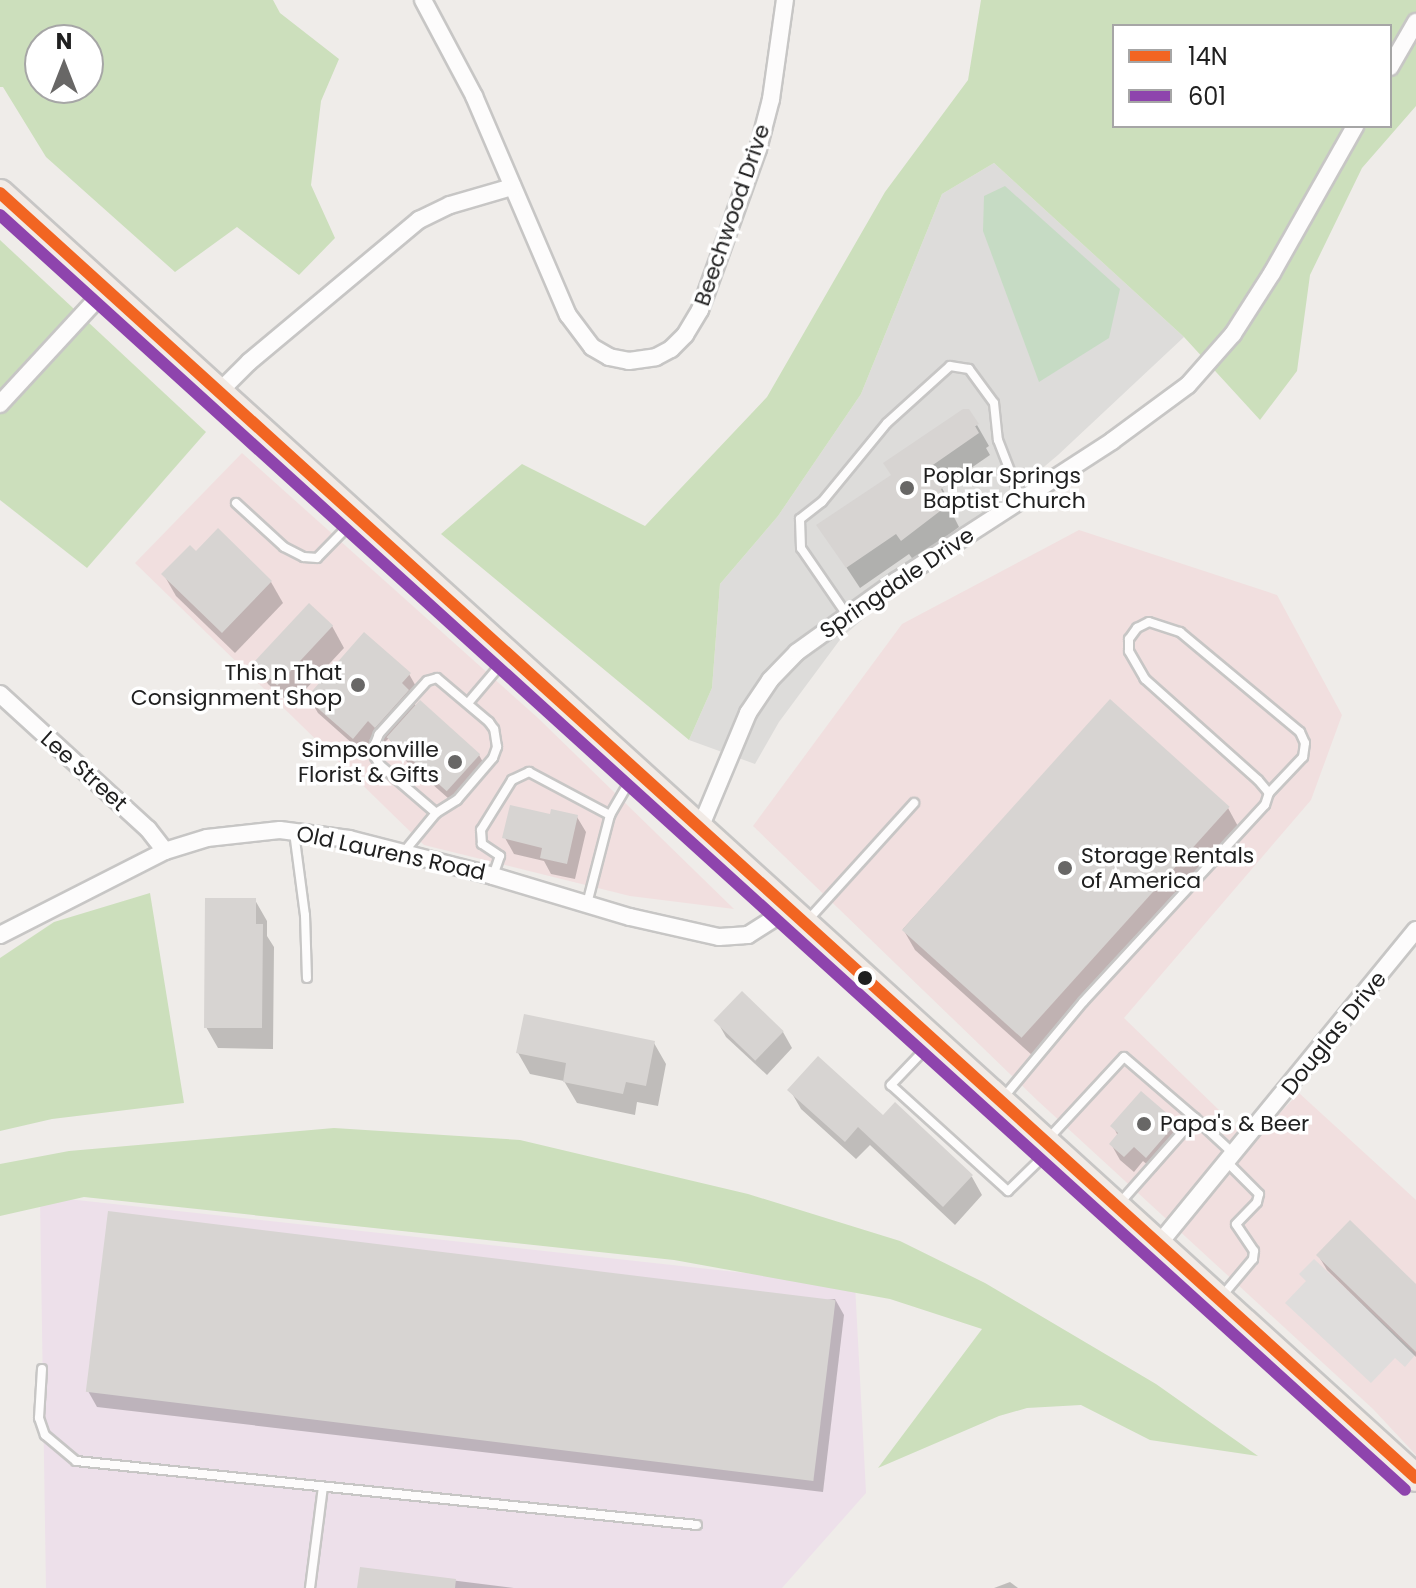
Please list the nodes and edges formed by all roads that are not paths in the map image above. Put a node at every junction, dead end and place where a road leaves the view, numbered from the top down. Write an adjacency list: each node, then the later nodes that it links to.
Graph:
1 (423, 0): 6 (street, Beechwood Drive)
2 (785, 0): 6 (street, Beechwood Drive)
3 (1416, 22): 4 (street)
4 (1392, 64)
5 (1354, 128): 11 (street, Springdale Drive)
6 (512, 187): 9 (street)
7 (0, 193): 8 (main road)
8 (106, 289): 9 (main road); 10 (street)
9 (219, 392): 13 (main road)
10 (0, 404)
11 (1021, 500): 14 (street, Springdale Drive); 14 (lane)
12 (236, 503): 13 (lane)
13 (356, 518): 15 (main road)
14 (847, 615): 23 (street, Springdale Drive)
15 (508, 656): 17 (lane); 18 (main road)
16 (0, 694): 25 (street, Lee Street)
17 (468, 703): 21 (lane); 21 (lane)
18 (636, 771): 22 (lane); 23 (main road)
19 (1269, 793): 19 (lane); 35 (lane)
20 (914, 803): 29 (lane)
21 (436, 813): 26 (lane)
22 (610, 815): 27 (lane); 28 (lane)
23 (700, 828): 29 (main road)
24 (294, 831): 25 (street, Old Laurens Road); 26 (street, Old Laurens Road); 33 (lane)
25 (165, 851): 31 (street, Old Laurens Road)
26 (402, 853): 27 (street, Old Laurens Road)
27 (493, 876): 28 (street, Old Laurens Road)
28 (587, 904): 29 (street, Old Laurens Road)
29 (797, 916): 34 (main road)
30 (1416, 930): 32 (street, Douglas Drive)
31 (0, 935)
32 (1411, 948): 38 (street, Douglas Drive)
33 (307, 978)
34 (933, 1040): 35 (main road); 37 (lane)
35 (1000, 1101): 37 (main road)
36 (1195, 1118): 37 (lane); 38 (lane); 39 (lane)
37 (1049, 1146): 39 (main road)
38 (1232, 1159): 40 (street, Douglas Drive); 41 (lane)
39 (1116, 1207): 40 (main road)
40 (1158, 1245): 41 (main road)
41 (1219, 1300): 43 (main road)
42 (42, 1369): 44 (lane)
43 (1413, 1468)
44 (323, 1487): 45 (lane); 46 (lane)
45 (697, 1525)
46 (310, 1588)

